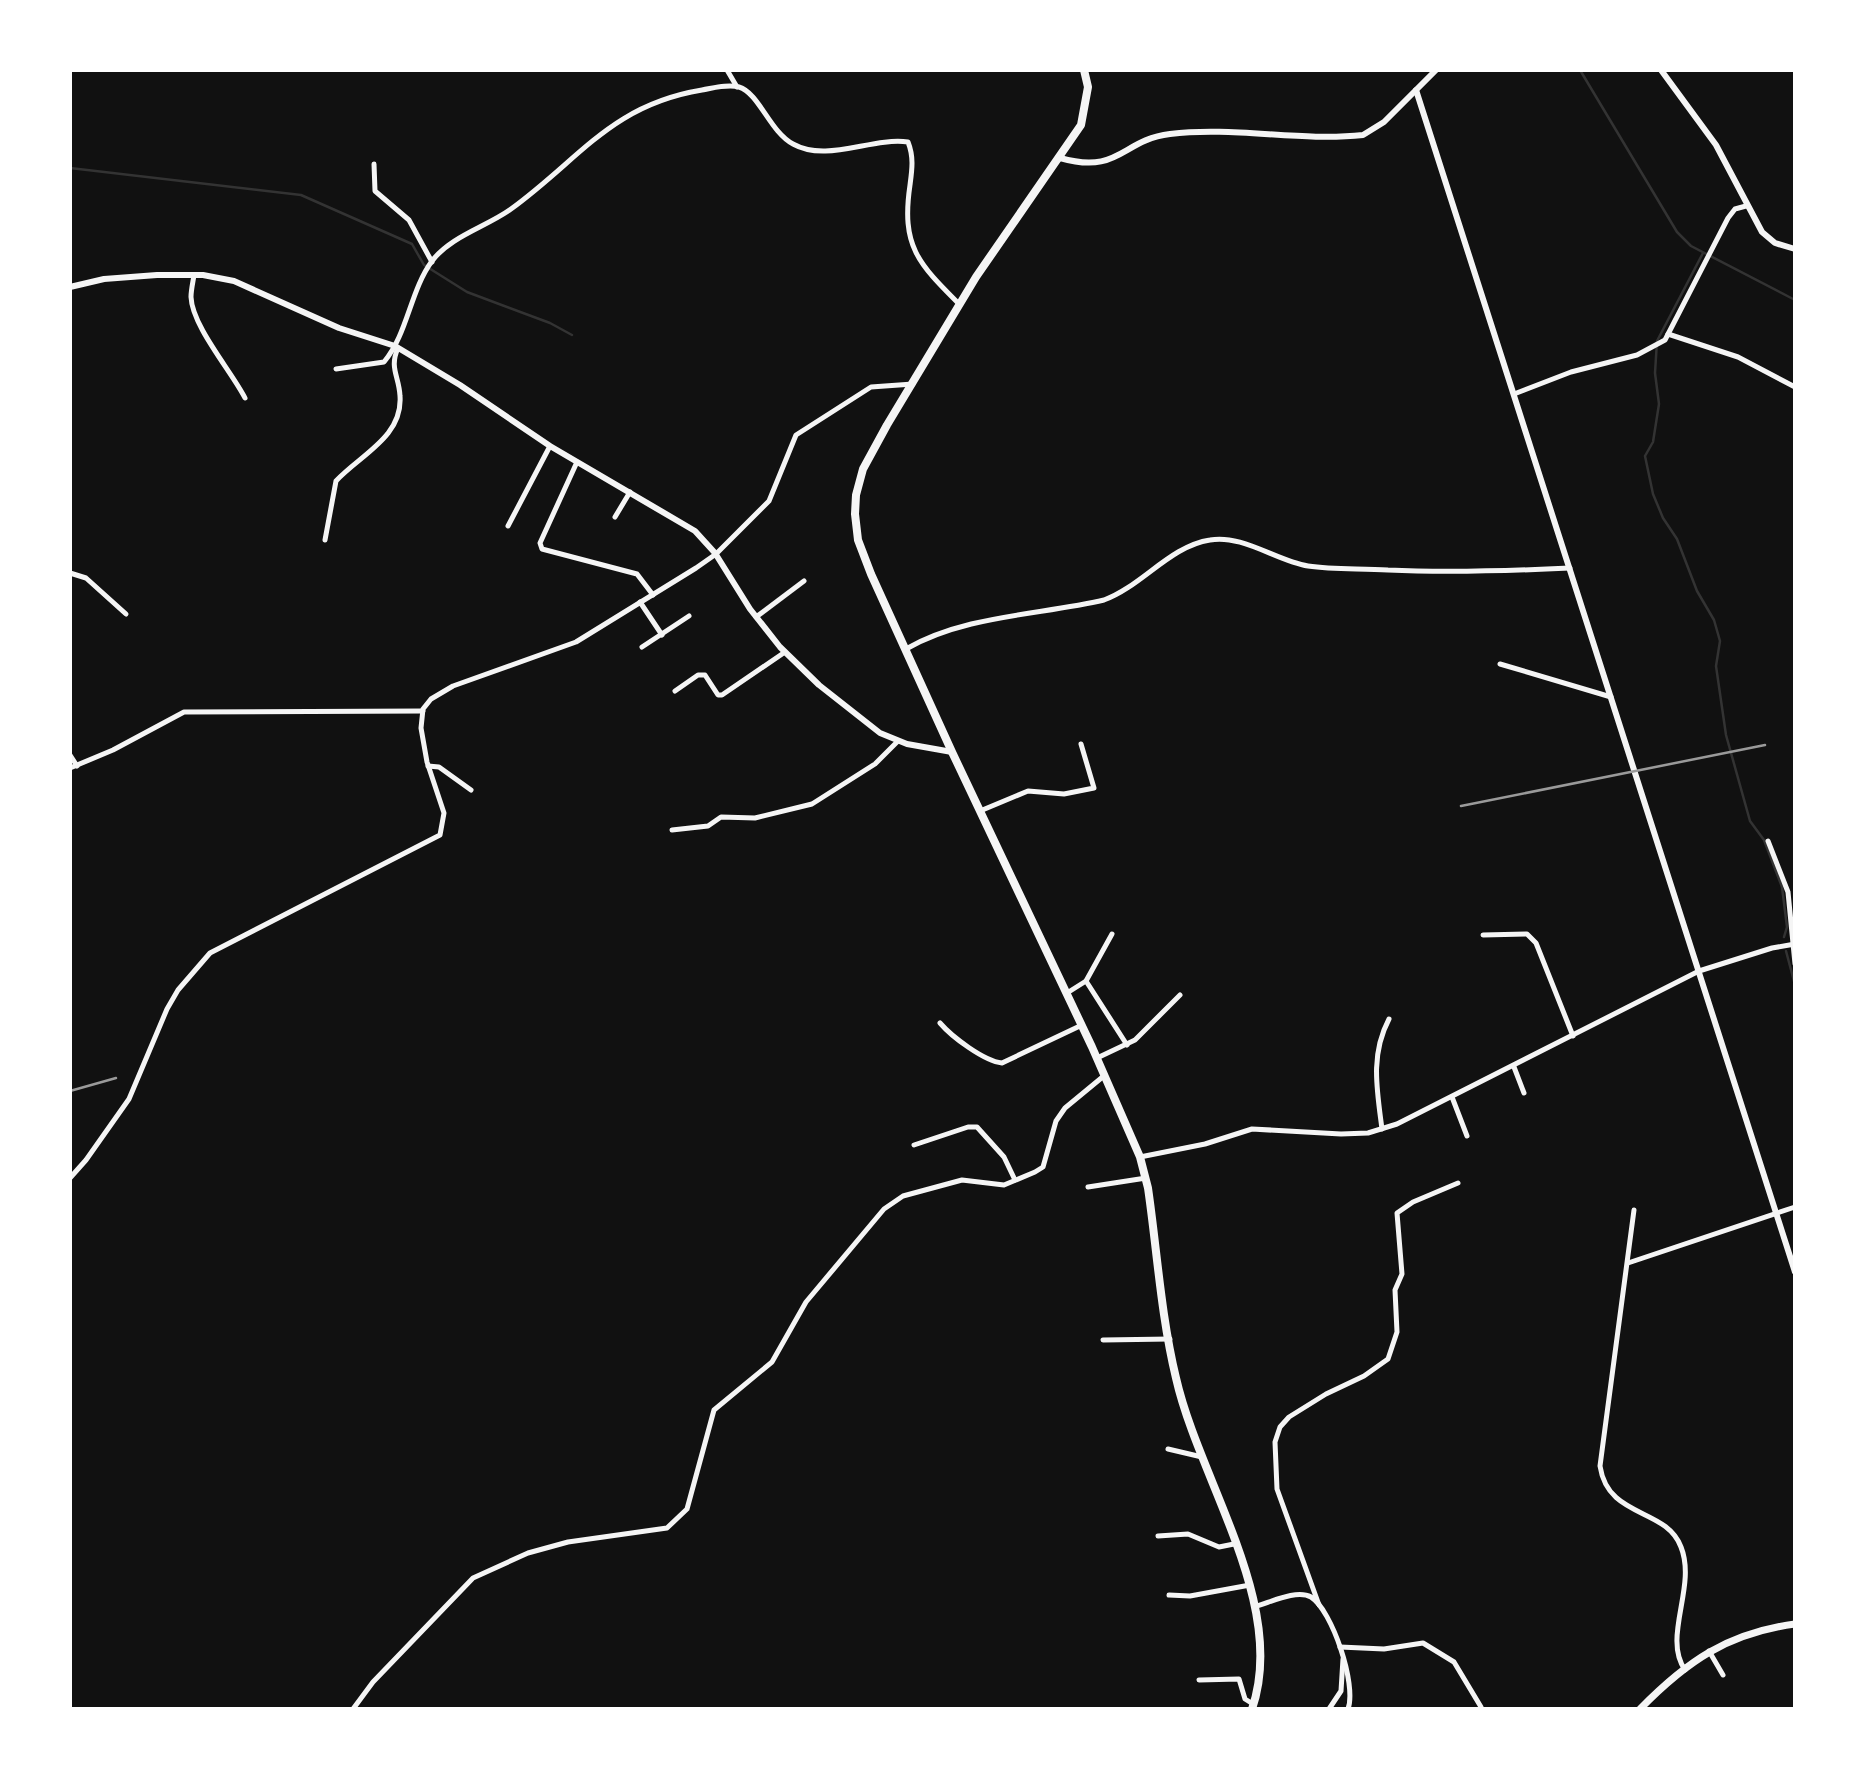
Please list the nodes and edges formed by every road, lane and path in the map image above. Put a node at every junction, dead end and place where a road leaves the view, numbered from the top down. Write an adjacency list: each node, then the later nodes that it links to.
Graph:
1 (727, 70): 5 (street)
2 (1084, 70): 7 (highway)
3 (1436, 70): 6 (street)
4 (1661, 70): 9 (street)
5 (737, 87): 11 (street); 14 (street)
6 (1416, 90): 7 (street); 20 (street)
7 (1060, 158): 14 (highway)
8 (374, 164): 11 (street)
9 (1746, 206): 10 (street); 15 (street)
10 (1795, 249)
11 (432, 262): 16 (street)
12 (194, 275): 13 (street); 16 (street); 21 (street)
13 (70, 287)
14 (959, 304): 18 (highway)
15 (1668, 334): 19 (street); 20 (street)
16 (397, 347): 17 (street); 22 (street); 27 (street)
17 (336, 369)
18 (913, 384): 28 (street); 39 (highway)
19 (1795, 387)
20 (1514, 394): 29 (street)
21 (245, 398)
22 (550, 446): 23 (street); 26 (street)
23 (577, 462): 24 (street); 32 (street)
24 (631, 492): 25 (street); 28 (street)
25 (615, 517)
26 (508, 526)
27 (325, 540)
28 (716, 554): 32 (street); 36 (street)
29 (1570, 568): 39 (street); 43 (street)
30 (70, 573): 34 (street)
31 (804, 581): 36 (street)
32 (653, 594): 33 (street)
33 (640, 602): 37 (street); 44 (street)
34 (126, 614)
35 (689, 615): 37 (street)
36 (756, 617): 40 (street)
37 (662, 635): 38 (street)
38 (642, 647)
39 (906, 649): 47 (highway)
40 (785, 652): 42 (street); 45 (street)
41 (1500, 664): 43 (street)
42 (675, 691)
43 (1611, 697): 59 (street)
44 (422, 711): 49 (street); 50 (street)
45 (898, 741): 47 (street); 53 (street)
46 (1081, 744): 52 (street)
47 (951, 752): 52 (highway)
48 (70, 755): 50 (street)
49 (428, 766): 51 (street); 77 (street)
50 (73, 767)
51 (471, 790)
52 (980, 811): 61 (highway)
53 (672, 830)
54 (1768, 841): 57 (street)
55 (1112, 934): 60 (street)
56 (1483, 935): 66 (street)
57 (1794, 945): 58 (street); 59 (street)
58 (1795, 964)
59 (1699, 971): 66 (street); 84 (street)
60 (1086, 981): 61 (street); 67 (street)
61 (1067, 993): 65 (highway)
62 (1180, 995): 67 (street)
63 (1389, 1019): 73 (street)
64 (940, 1023): 65 (street)
65 (1082, 1025): 68 (highway)
66 (1573, 1036): 69 (street)
67 (1127, 1045): 68 (street)
68 (1097, 1058): 70 (highway)
69 (1514, 1067): 71 (street); 72 (street)
70 (1105, 1075): 76 (highway); 79 (street)
71 (1524, 1093)
72 (1452, 1097): 73 (street); 74 (street)
73 (1381, 1129): 76 (street)
74 (1467, 1136)
75 (915, 1144): 79 (street)
76 (1140, 1157): 78 (highway)
77 (70, 1178)
78 (1146, 1178): 81 (street); 87 (highway)
79 (1015, 1180): 106 (street)
80 (1458, 1183): 96 (street)
81 (1088, 1186)
82 (1795, 1207): 84 (street)
83 (1634, 1210): 85 (street)
84 (1775, 1213): 85 (street); 86 (street)
85 (1628, 1263): 101 (street)
86 (1795, 1272)
87 (1170, 1339): 88 (street); 90 (highway)
88 (1103, 1340)
89 (1168, 1449): 90 (street)
90 (1202, 1457): 92 (highway)
91 (1158, 1536): 92 (street)
92 (1234, 1544): 93 (highway)
93 (1250, 1585): 94 (street); 95 (highway)
94 (1169, 1595)
95 (1257, 1605): 96 (street); 104 (highway)
96 (1319, 1605): 98 (street)
97 (1795, 1625): 99 (main road)
98 (1340, 1647): 100 (street); 105 (street)
99 (1710, 1651): 101 (main road); 102 (street)
100 (1343, 1656): 107 (street); 108 (street)
101 (1685, 1670): 109 (main road)
102 (1723, 1675)
103 (1199, 1680): 104 (street)
104 (1253, 1707)
105 (1481, 1707)
106 (353, 1709)
107 (1329, 1709)
108 (1348, 1709)
109 (1640, 1709)

